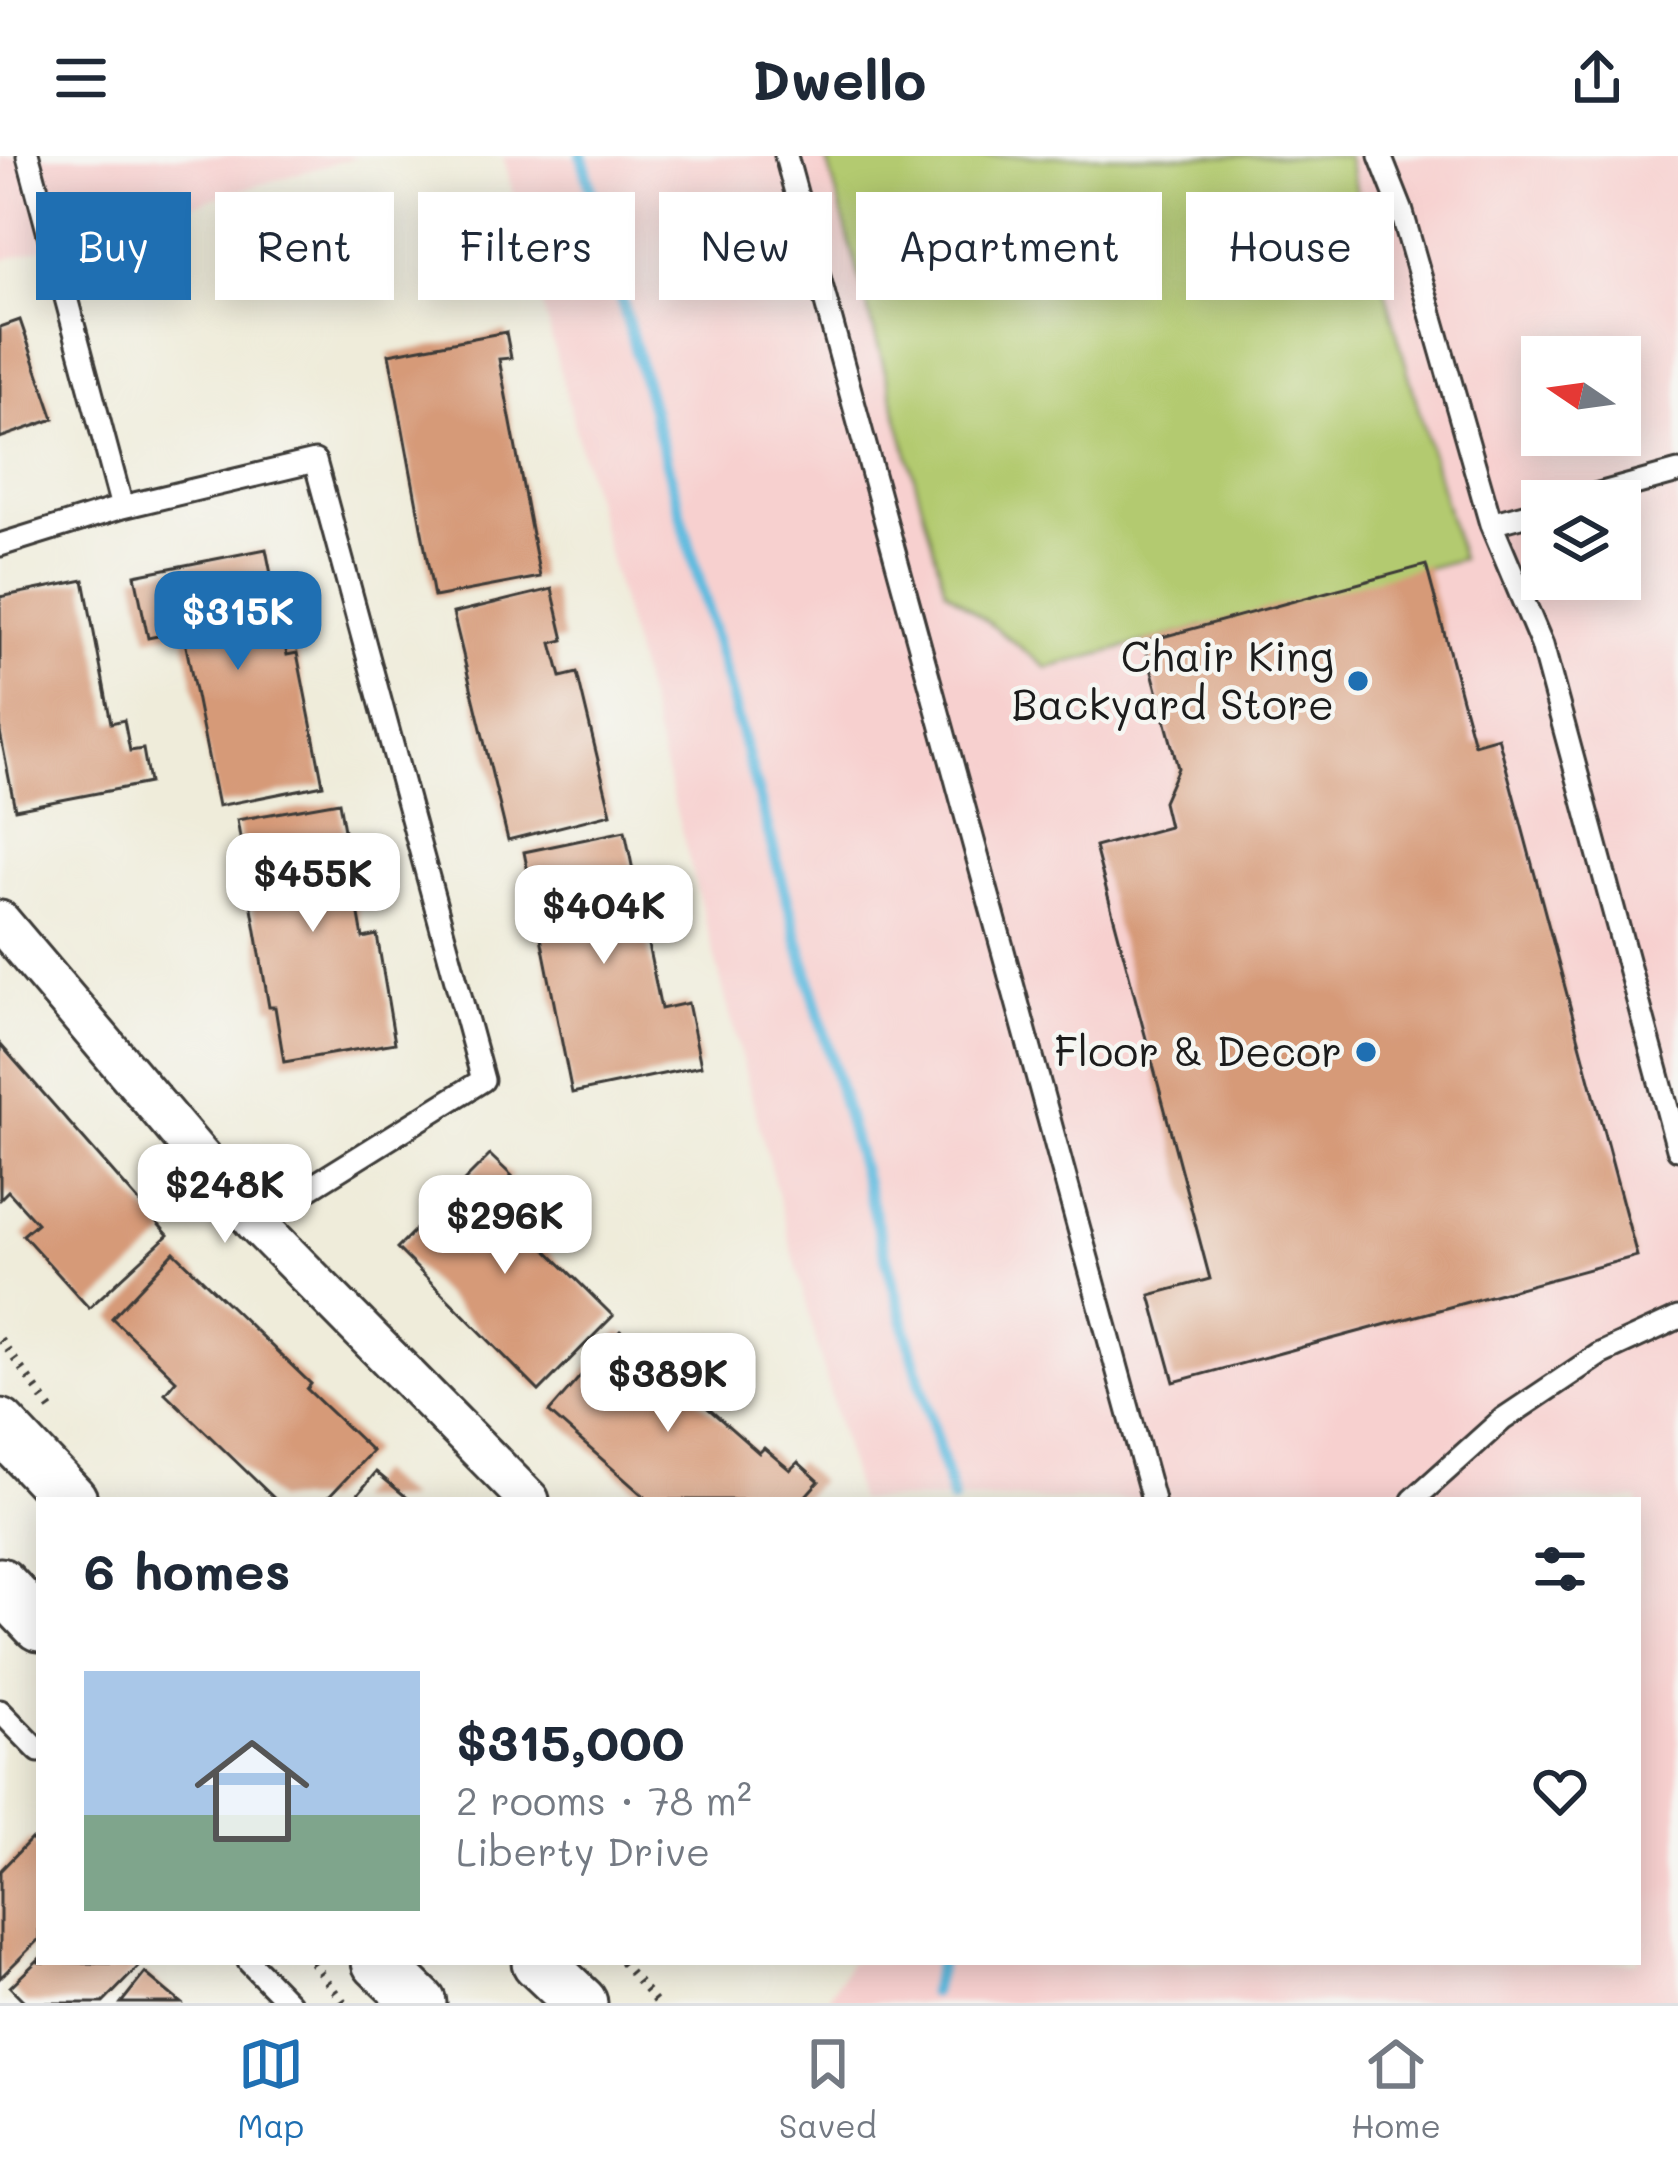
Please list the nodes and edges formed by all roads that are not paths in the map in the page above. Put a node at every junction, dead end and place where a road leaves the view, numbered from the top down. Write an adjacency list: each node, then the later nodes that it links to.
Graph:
1 (28, 156): 6 (lane)
2 (786, 156): 17 (lane)
3 (1380, 156): 8 (lane)
4 (1678, 472): 5 (lane)
5 (1641, 482)
6 (122, 507): 9 (lane); 12 (lane)
7 (1521, 515): 8 (lane)
8 (1491, 524): 11 (lane)
9 (0, 545)
10 (3, 929): 12 (street)
11 (1678, 1149)
12 (255, 1222): 16 (street)
13 (1678, 1318): 18 (lane)
14 (0, 1425): 15 (street)
15 (68, 1497)
16 (526, 1497)
17 (1152, 1497)
18 (1416, 1497)
19 (0, 1584): 20 (street)
20 (36, 1622)
21 (0, 1711): 22 (lane)
22 (36, 1747)
23 (252, 1965): 26 (lane)
24 (380, 1965): 27 (street)
25 (541, 1965): 28 (street)
26 (290, 2003)
27 (420, 2003)
28 (581, 2003)

